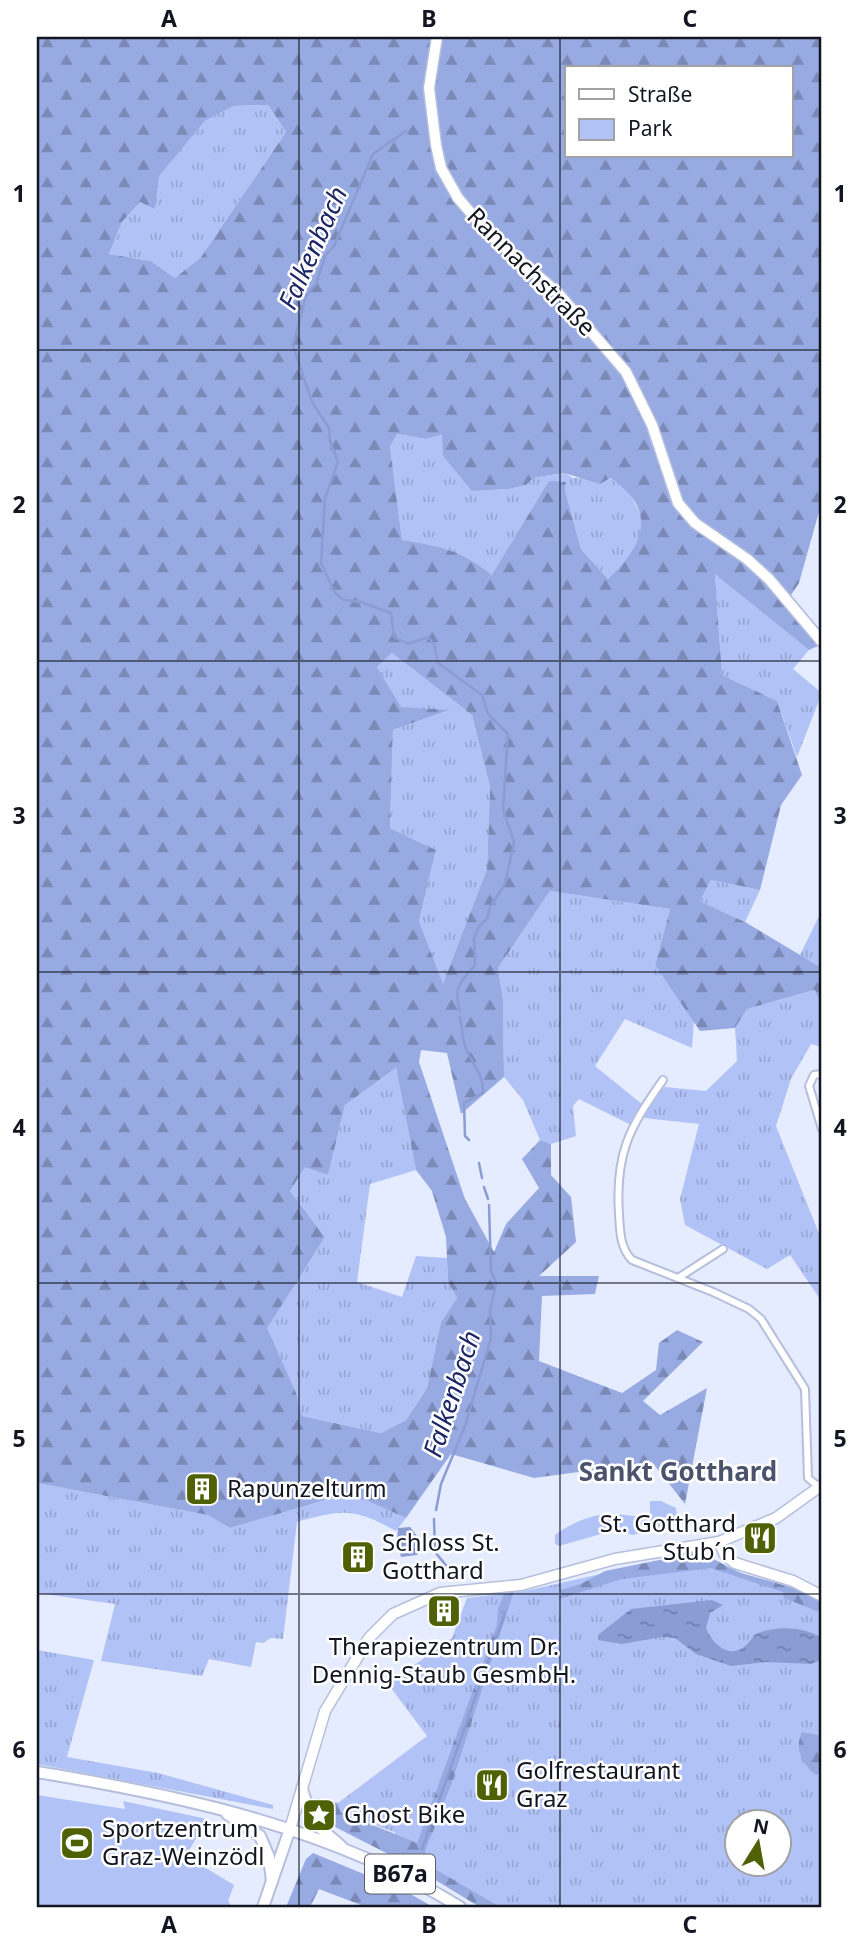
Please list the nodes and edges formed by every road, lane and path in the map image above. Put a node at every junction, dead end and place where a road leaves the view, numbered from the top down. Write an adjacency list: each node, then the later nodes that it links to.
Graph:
1 (438, 37): 2 (street, Rannachstraße)
2 (822, 642)
3 (822, 1074): 5 (street)
4 (663, 1080): 7 (street)
5 (822, 1129)
6 (723, 1250): 7 (street)
7 (678, 1278): 8 (street)
8 (821, 1486): 9 (street)
9 (719, 1542): 10 (street); 12 (street)
10 (822, 1596)
11 (37, 1772): 13 (main road)
12 (302, 1789): 14 (street); 15 (main road)
13 (223, 1811): 14 (main road); 16 (main road)
14 (290, 1829): 15 (main road, B67a); 16 (main road)
15 (343, 1848): 18 (main road, B67a)
16 (272, 1882): 17 (main road)
17 (263, 1907)
18 (460, 1907)

